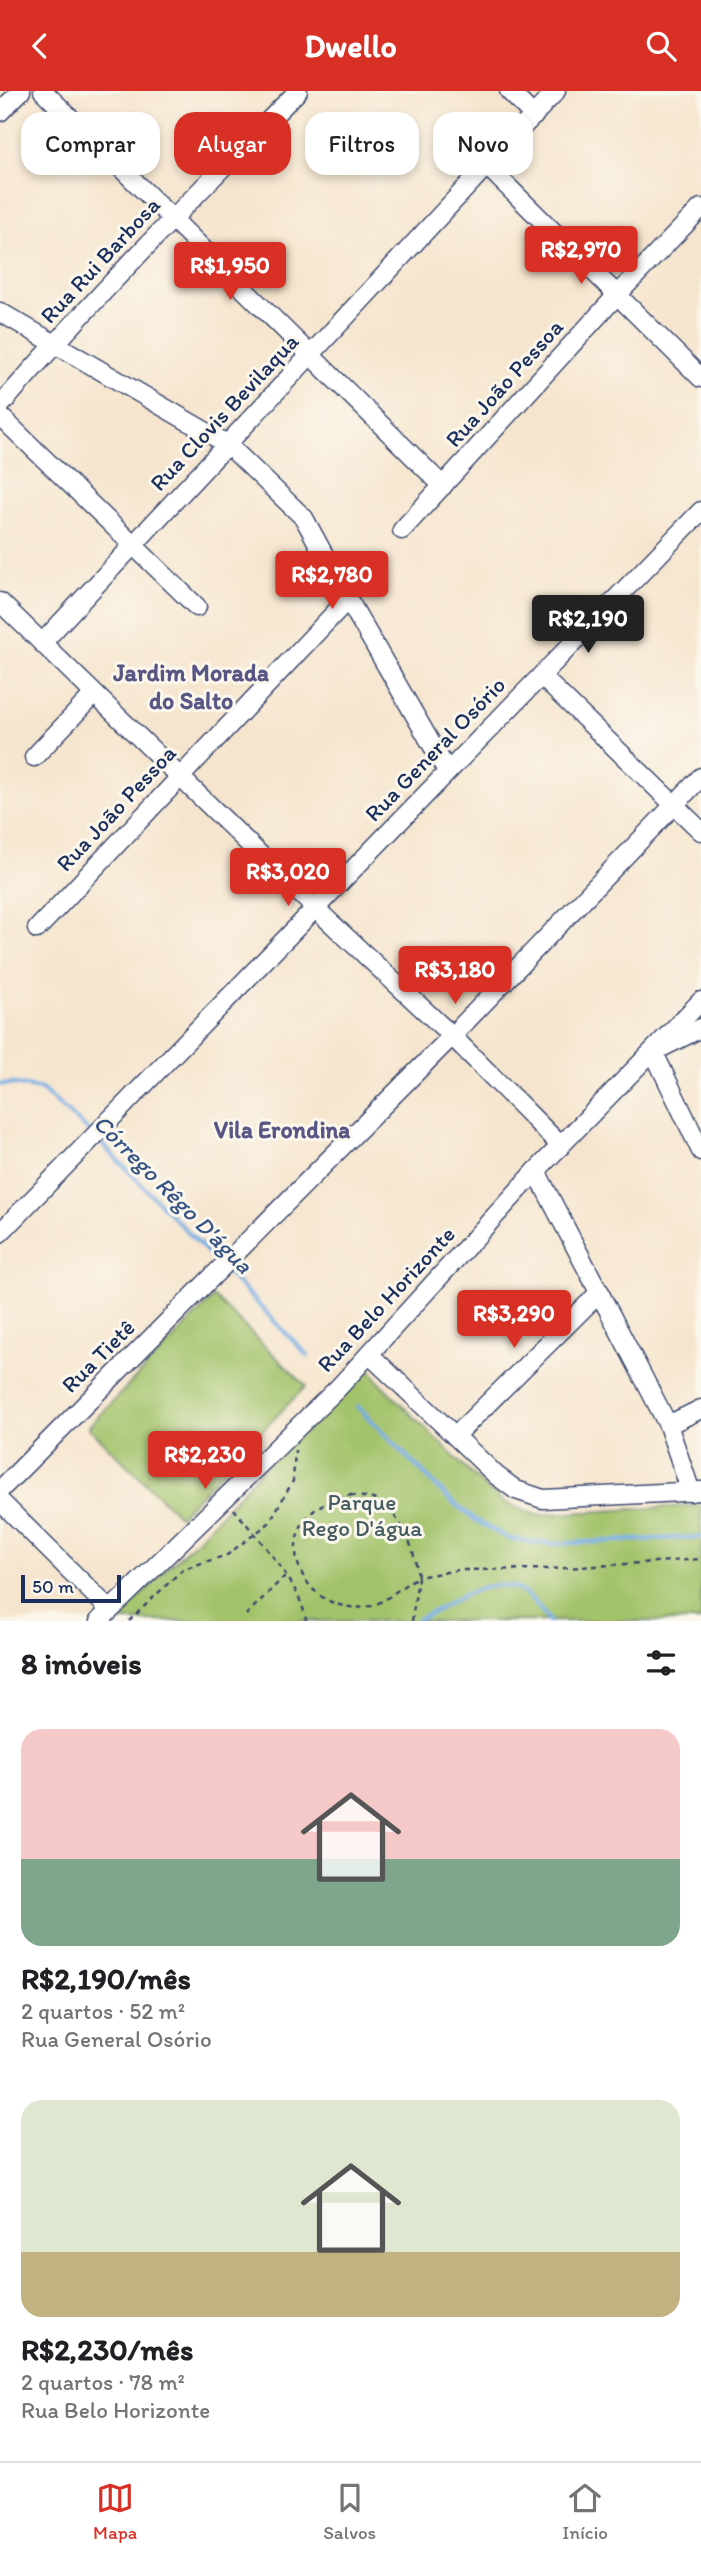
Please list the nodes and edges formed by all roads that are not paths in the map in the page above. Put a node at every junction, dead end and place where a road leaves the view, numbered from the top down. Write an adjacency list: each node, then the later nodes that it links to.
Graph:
1 (21, 91): 6 (street)
2 (43, 91): 11 (street)
3 (298, 91): 11 (street, Rua Rui Barbosa)
4 (509, 91): 7 (street)
5 (556, 91): 7 (street, Rua Clovis Bevilaqua)
6 (0, 112)
7 (534, 116)
8 (479, 175): 15 (street, Rua Clovis Bevilaqua)
9 (496, 175): 12 (street)
10 (701, 208): 12 (street, Rua João Pessoa)
11 (172, 218): 14 (street, Rua Rui Barbosa); 15 (street)
12 (617, 295): 16 (street); 20 (street, Rua João Pessoa)
13 (0, 311): 14 (street)
14 (55, 343): 17 (street, Rua Rui Barbosa); 19 (street)
15 (310, 355): 19 (street, Rua Clovis Bevilaqua); 20 (street)
16 (701, 378)
17 (0, 407)
18 (0, 416): 23 (street)
19 (227, 444): 23 (street, Rua Clovis Bevilaqua); 24 (street)
20 (443, 486): 22 (street, Rua João Pessoa)
21 (701, 511): 28 (street, Rua General Osório)
22 (402, 530)
23 (134, 546): 26 (street); 27 (street, Rua Clovis Bevilaqua)
24 (348, 599): 31 (street); 32 (street, Rua João Pessoa)
25 (1, 606): 27 (street)
26 (197, 607)
27 (42, 643): 29 (street)
28 (541, 676): 31 (street, Rua General Osório); 34 (street)
29 (94, 694): 30 (street); 32 (street)
30 (34, 757)
31 (447, 771): 36 (street, Rua General Osório)
32 (180, 776): 36 (street); 37 (street, Rua João Pessoa)
33 (701, 777): 34 (street, Rua Tietê)
34 (674, 804): 35 (street); 40 (street, Rua Tietê)
35 (701, 831)
36 (315, 908): 40 (street); 45 (street, Rua General Osório)
37 (37, 929)
38 (701, 1001): 41 (street, Rua Belo Horizonte)
39 (701, 1028): 41 (street)
40 (452, 1036): 42 (street); 51 (street, Rua Tietê)
41 (653, 1051): 42 (street, Rua Belo Horizonte); 43 (street)
42 (561, 1146): 44 (street, Rua Belo Horizonte)
43 (701, 1151)
44 (536, 1171): 46 (street); 47 (street, Rua Belo Horizonte)
45 (0, 1233)
46 (600, 1292): 49 (street); 50 (street)
47 (370, 1355): 50 (street); 54 (street, Rua Belo Horizonte)
48 (701, 1409): 49 (street)
49 (668, 1425): 52 (street)
50 (456, 1435): 52 (street)
51 (0, 1490)
52 (696, 1491)
53 (0, 1501): 54 (street)
54 (104, 1615)

